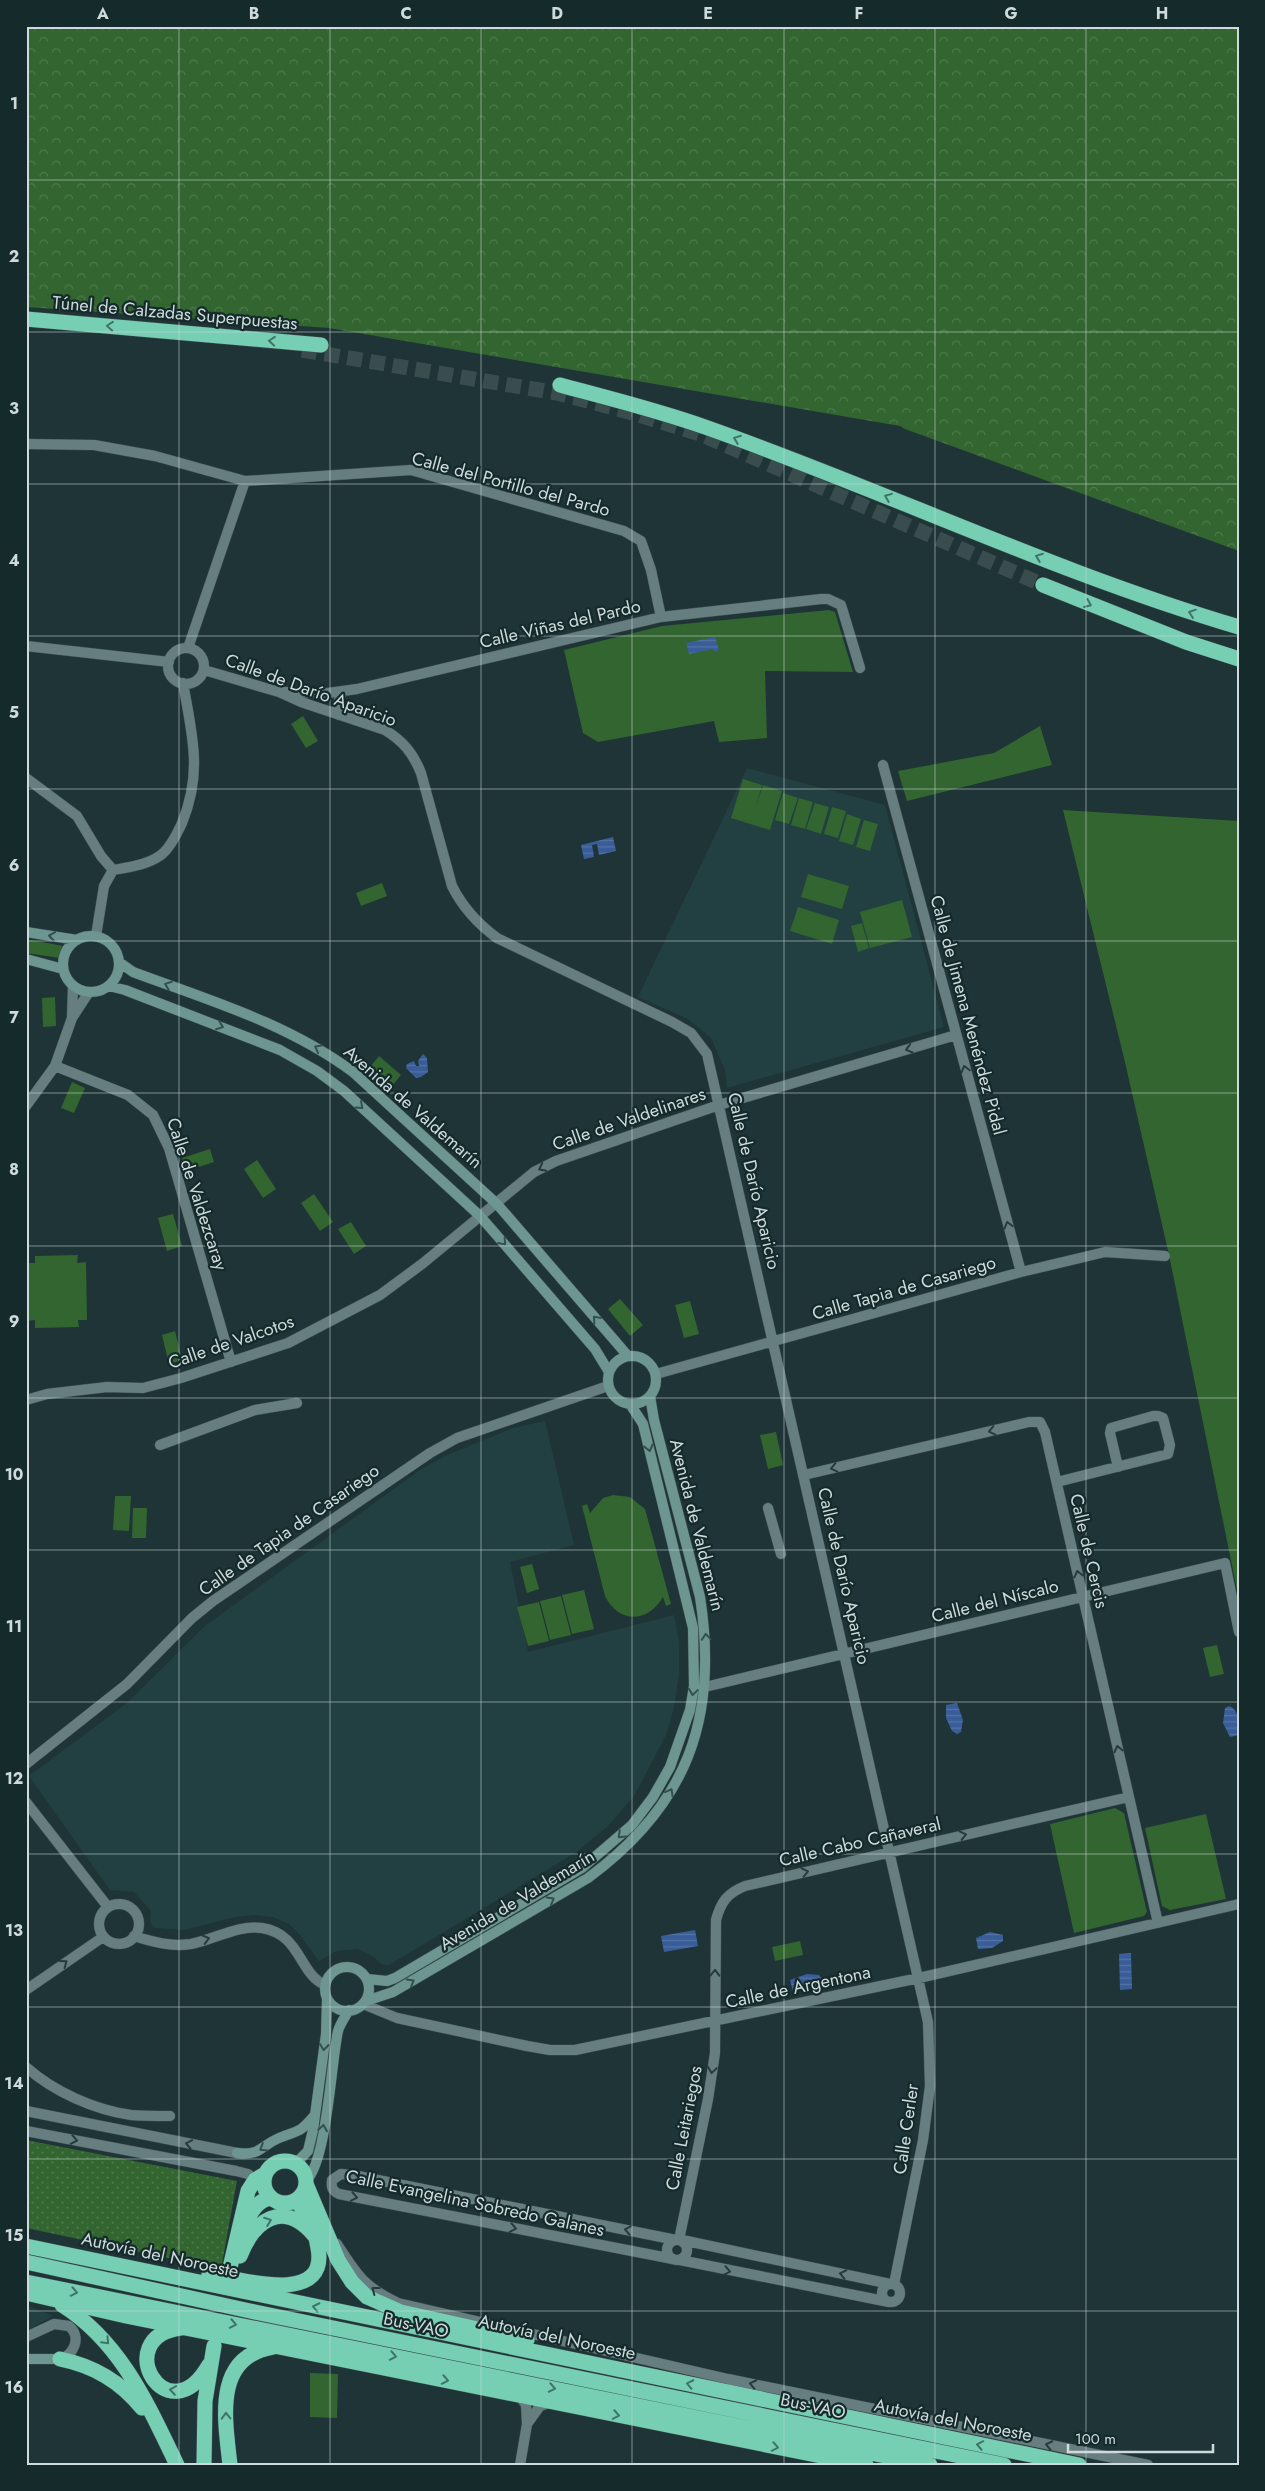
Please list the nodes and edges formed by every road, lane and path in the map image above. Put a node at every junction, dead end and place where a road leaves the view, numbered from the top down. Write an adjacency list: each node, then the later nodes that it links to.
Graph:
1 (26, 319): 2 (highway, Túnel de Calzadas Superpuestas, one-way to 1)
2 (321, 345)
3 (560, 386): 8 (highway, one-way to 3)
4 (26, 444): 5 (street, Calle del Portillo del Pardo)
5 (245, 481): 7 (street, Calle del Portillo del Pardo); 10 (street)
6 (1043, 585): 11 (highway, one-way to 11)
7 (661, 617): 13 (street, Calle Viñas del Pardo); 16 (street, Calle Viñas del Pardo)
8 (1239, 627)
9 (26, 646): 12 (street)
10 (188, 648): 12 (street); 14 (street)
11 (1239, 660)
12 (169, 662): 15 (street)
13 (860, 668)
14 (204, 670): 15 (street); 17 (street, Calle de Darío Aparicio)
15 (183, 683): 23 (street)
16 (342, 691): 18 (street, Calle Viñas del Pardo); 20 (street)
17 (279, 692): 18 (street, Calle Viñas del Pardo); 19 (street, Calle de Darío Aparicio)
18 (328, 693): 19 (street)
19 (324, 710): 20 (street, Calle de Darío Aparicio)
20 (339, 715): 36 (street, Calle de Darío Aparicio)
21 (883, 765): 34 (street, Calle de Jimena Menéndez Pidal)
22 (26, 778): 23 (street)
23 (113, 870): 25 (street)
24 (26, 932): 26 (street, one-way to 24)
25 (96, 936): 26 (street); 28 (street)
26 (77, 940): 29 (street)
27 (26, 959): 29 (street)
28 (119, 962): 31 (street); 38 (street, Avenida de Valdemarín, one-way to 28)
29 (63, 969): 30 (street)
30 (74, 986): 32 (street); 33 (street)
31 (109, 986): 32 (street); 39 (street, Avenida de Valdemarín, one-way to 39)
32 (89, 992): 33 (street)
33 (72, 1018): 35 (street)
34 (956, 1035): 36 (street, Calle de Valdelinares, one-way to 36); 41 (street, Calle de Jimena Menéndez Pidal, one-way to 34)
35 (56, 1066): 37 (street); 44 (street, Calle de Valdezcaray)
36 (719, 1105): 38 (street, Calle de Valdelinares, one-way to 38); 42 (street, Calle de Darío Aparicio)
37 (26, 1106)
38 (497, 1204): 39 (street, Calle de Valcotos); 43 (street, Avenida de Valdemarín, one-way to 38)
39 (480, 1216): 44 (street, Calle de Valcotos); 45 (street, Avenida de Valdemarín, one-way to 45)
40 (1165, 1256): 41 (street, Calle Tapia de Casariego)
41 (1020, 1272): 42 (street, Calle Tapia de Casariego)
42 (774, 1341): 46 (street, Calle Tapia de Casariego); 54 (street, Calle de Darío Aparicio)
43 (628, 1356): 45 (street); 46 (street)
44 (231, 1362): 49 (street, Calle de Valcotos)
45 (609, 1372): 47 (street)
46 (656, 1374): 48 (street)
47 (608, 1386): 51 (street); 62 (street, Calle de Tapia de Casariego)
48 (650, 1396): 51 (street); 61 (street, Avenida de Valdemarín, one-way to 48)
49 (26, 1400)
50 (297, 1403): 52 (street)
51 (630, 1404): 72 (street, Avenida de Valdemarín, one-way to 72)
52 (160, 1445)
53 (1118, 1467): 53 (street); 55 (street)
54 (804, 1475): 55 (street, Calle de Cercis, one-way to 54); 60 (street, Calle de Darío Aparicio)
55 (1057, 1482): 58 (street, Calle de Cercis, one-way to 55)
56 (768, 1508): 57 (street)
57 (780, 1554)
58 (1083, 1597): 59 (street, Calle del Níscalo); 60 (street, Calle del Níscalo); 63 (street, Calle de Cercis, one-way to 58)
59 (1239, 1632)
60 (845, 1654): 61 (street, Calle del Níscalo); 65 (street, Calle de Darío Aparicio)
61 (705, 1688): 76 (street, Avenida de Valdemarín, one-way to 61)
62 (26, 1764)
63 (1129, 1797): 65 (street, Calle Cabo Cañaveral, one-way to 63); 68 (street, Calle de Cercis)
64 (26, 1802): 67 (street)
65 (890, 1852): 71 (street, Calle de Darío Aparicio); 78 (street, Calle Cabo Cañaveral, one-way to 65)
66 (1239, 1904): 68 (street, Calle de Argentona)
67 (108, 1907): 69 (street); 70 (street)
68 (1158, 1923): 71 (street, Calle de Argentona)
69 (134, 1936): 70 (street); 73 (street, one-way to 73)
70 (103, 1937): 74 (street, one-way to 70)
71 (919, 1978): 78 (street, Calle de Argentona); 98 (street, Calle Cerler)
72 (367, 1979): 73 (street); 76 (street)
73 (325, 1985): 75 (street)
74 (26, 1990)
75 (328, 1999): 77 (street); 81 (street, one-way to 81)
76 (365, 2002): 77 (street); 78 (street, Calle de Argentona)
77 (349, 2010): 86 (street, one-way to 77)
78 (716, 2022): 90 (street, Calle Leitariegos, one-way to 90)
79 (26, 2067): 82 (street)
80 (26, 2111): 81 (street, one-way to 80)
81 (315, 2115): 84 (street)
82 (170, 2116)
83 (26, 2131): 85 (street, one-way to 85)
84 (295, 2164): 85 (highway); 86 (highway)
85 (260, 2177): 87 (highway); 93 (highway)
86 (310, 2182): 88 (highway); 109 (highway); 122 (street, one-way to 86)
87 (270, 2198): 88 (highway); 93 (highway)
88 (296, 2201): 89 (highway)
89 (316, 2238): 92 (highway); 93 (highway, one-way to 89)
90 (679, 2240): 94 (street); 94 (street); 94 (street, Calle Evangelina Sobredo Galanes, one-way to 94); 98 (street, Calle Evangelina Sobredo Galanes, one-way to 90)
91 (26, 2246): 92 (highway, Autovía del Noroeste)
92 (76, 2257): 109 (highway, Autovía del Noroeste, one-way to 92)
93 (239, 2257)
94 (676, 2259): 101 (street, Calle Evangelina Sobredo Galanes, one-way to 101)
95 (26, 2262): 102 (highway, Bus-VAO)
96 (26, 2269): 102 (highway)
97 (26, 2282): 119 (highway, one-way to 119)
98 (892, 2284): 101 (street, Calle Cerler)
99 (26, 2293): 100 (highway)
100 (54, 2300): 103 (highway); 113 (highway, one-way to 113)
101 (889, 2302)
102 (250, 2311): 120 (highway, Bus-VAO)
103 (185, 2328): 105 (highway); 108 (highway, one-way to 103)
104 (26, 2337): 107 (street)
105 (277, 2346): 110 (highway, one-way to 110); 116 (highway, one-way to 105)
106 (26, 2359): 107 (street)
107 (60, 2360): 113 (highway)
108 (209, 2365): 114 (highway); 115 (highway)
109 (621, 2370): 121 (highway, Autovía del Noroeste, one-way to 109)
110 (520, 2396): 111 (highway); 112 (street)
111 (551, 2402): 112 (street); 118 (highway, one-way to 118)
112 (527, 2424): 117 (street)
113 (177, 2463)
114 (204, 2465)
115 (214, 2465)
116 (230, 2465)
117 (520, 2465)
118 (866, 2465)
119 (930, 2465)
120 (1004, 2465)
121 (1080, 2465)
122 (1148, 2465)

